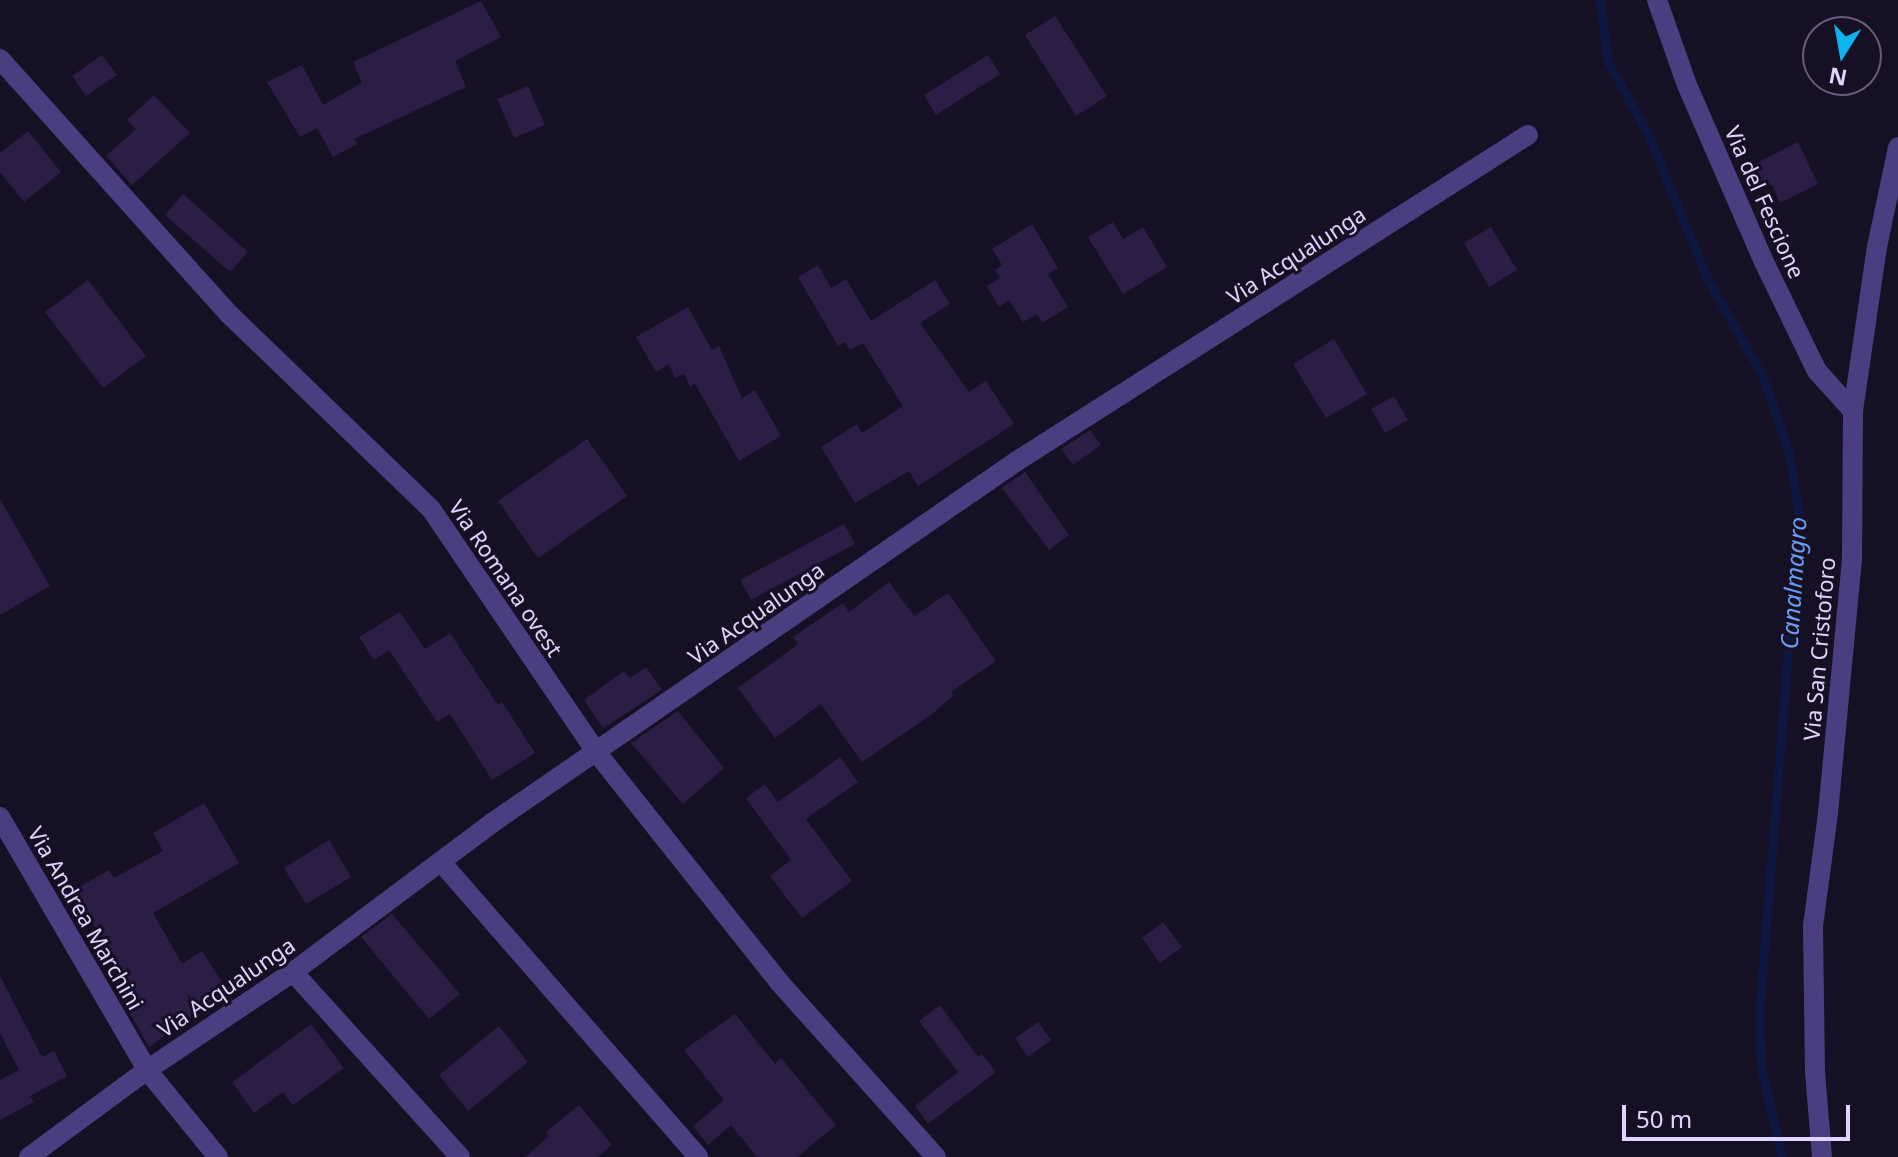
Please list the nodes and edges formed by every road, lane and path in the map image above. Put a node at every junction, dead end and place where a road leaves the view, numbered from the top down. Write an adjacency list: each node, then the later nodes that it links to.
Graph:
1 (1657, 0): 5 (street, Via del Fescione)
2 (0, 59): 6 (street, Via Romana ovest)
3 (1528, 135): 6 (street, Via Acqualunga)
4 (1898, 147): 5 (street, Via San Cristoforo)
5 (1853, 411): 16 (street, Via San Cristoforo)
6 (597, 753): 8 (street, Via Acqualunga); 15 (street, Via Romana ovest)
7 (0, 817): 10 (street, Via Andrea Marchini)
8 (441, 862): 9 (street, Via Acqualunga); 14 (street)
9 (293, 972): 10 (street, Via Acqualunga); 13 (street)
10 (147, 1070): 11 (street, Via Acqualunga); 12 (street, Via Andrea Marchini)
11 (29, 1157)
12 (218, 1157)
13 (460, 1157)
14 (698, 1157)
15 (936, 1157)
16 (1822, 1157)

